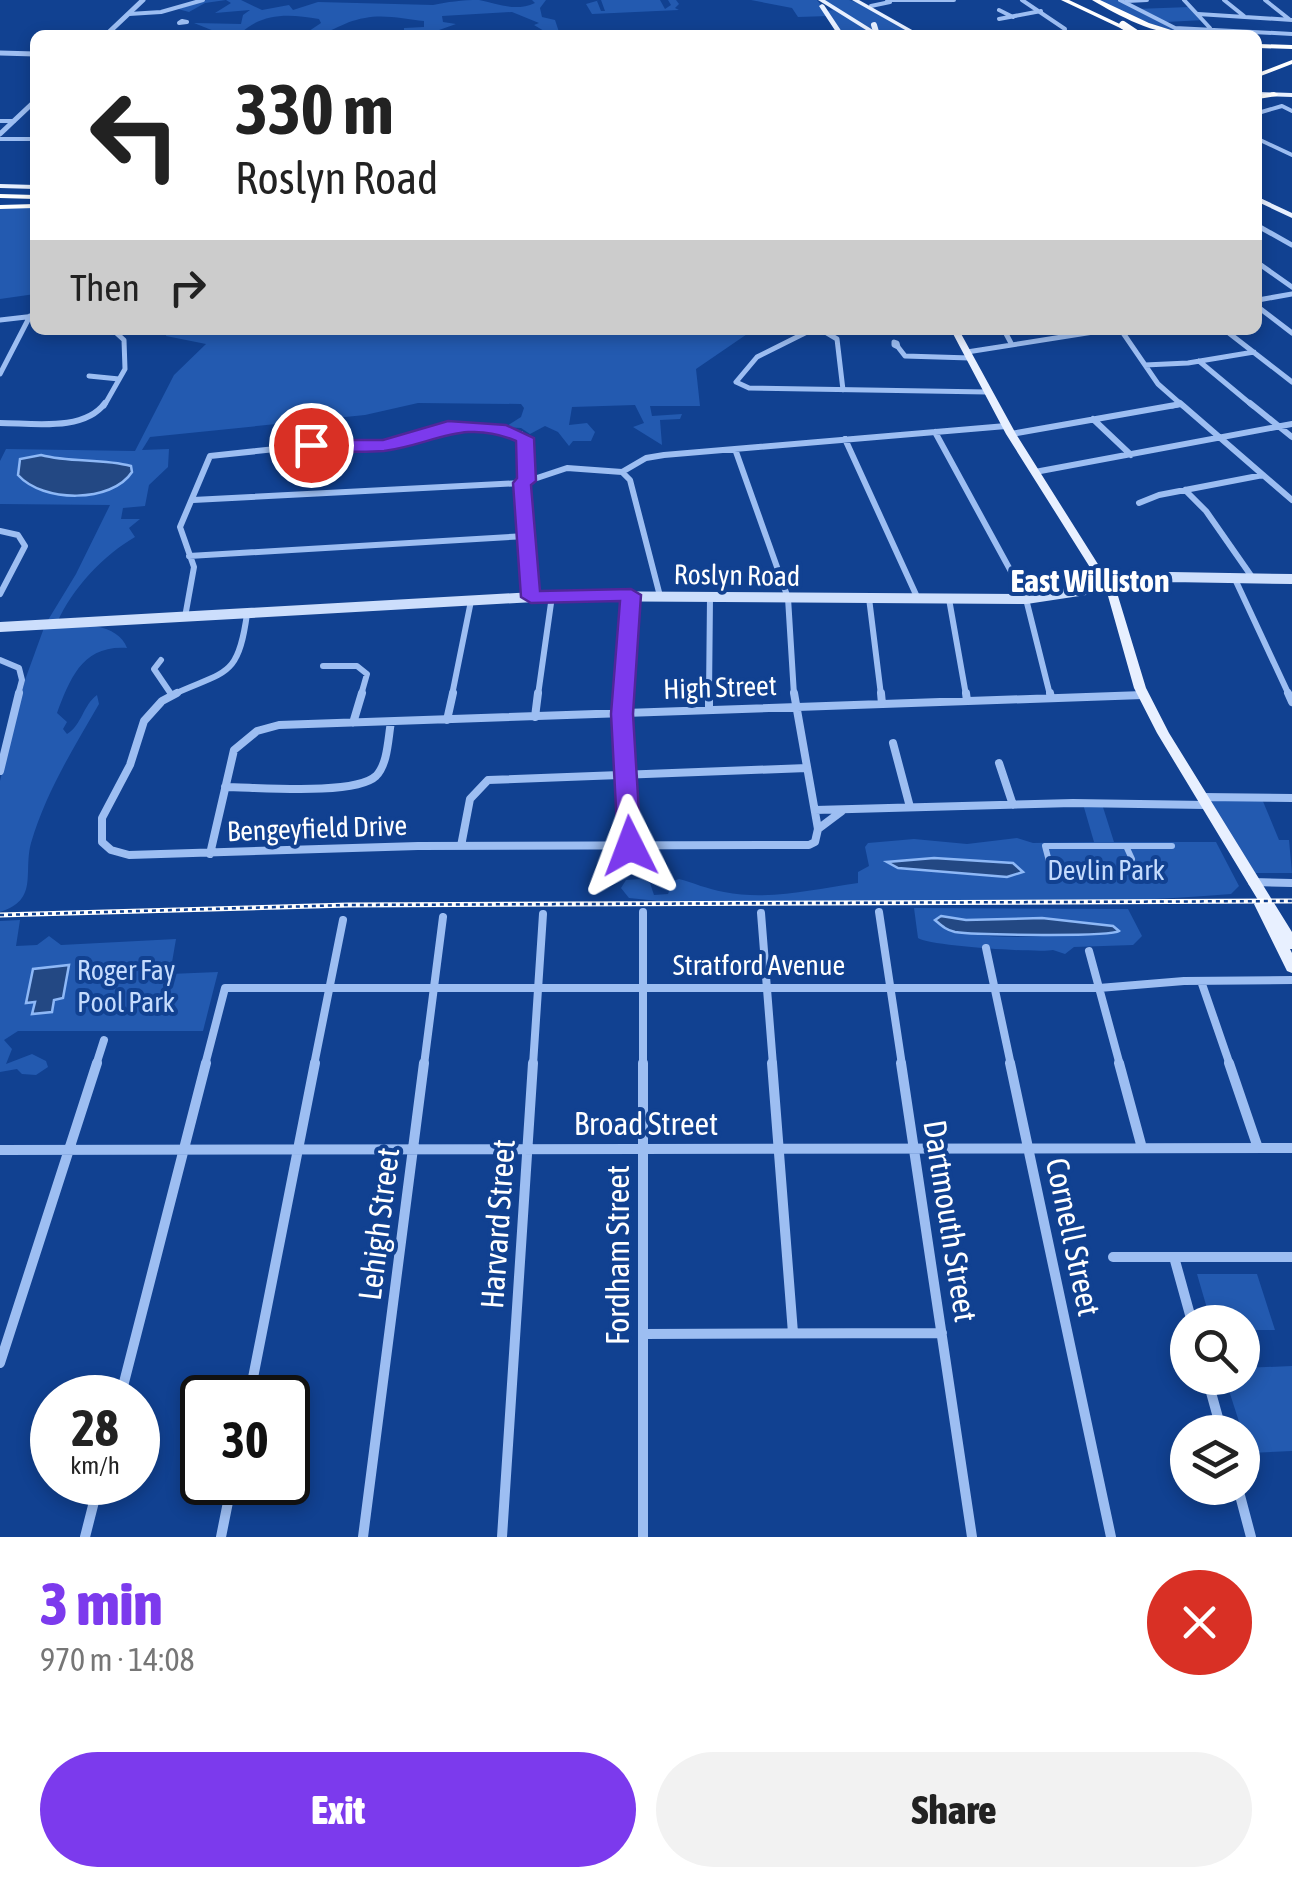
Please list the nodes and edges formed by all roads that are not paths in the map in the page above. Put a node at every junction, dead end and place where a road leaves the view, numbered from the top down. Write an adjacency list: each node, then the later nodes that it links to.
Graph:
1 (143, 0): 19 (street)
2 (203, 0): 16 (street)
3 (819, 0): 28 (main road); 29 (main road)
4 (852, 0): 30 (main road, bridge); 31 (main road)
5 (954, 0): 12 (street)
6 (1022, 0): 18 (street)
7 (1091, 0): 36 (highway); 37 (highway)
8 (1147, 0): 14 (street)
9 (1184, 0): 20 (street)
10 (1224, 0): 22 (street)
11 (1265, 0): 24 (street)
12 (889, 1): 15 (street)
13 (1069, 1): 33 (highway); 34 (highway); 35 (highway, bridge)
14 (1122, 1): 26 (street)
15 (871, 6)
16 (174, 10): 19 (street); 25 (street)
17 (999, 10): 21 (street)
18 (1041, 11): 21 (street); 32 (street)
19 (129, 14): 27 (street)
20 (1198, 14): 22 (street); 26 (street)
21 (1012, 17): 23 (street)
22 (1244, 17): 24 (street)
23 (999, 19)
24 (1291, 20)
25 (184, 21)
26 (1210, 28): 38 (street)
27 (111, 30)
28 (838, 30)
29 (869, 30)
30 (875, 30)
31 (909, 30)
32 (1064, 30)
33 (1114, 30)
34 (1130, 30)
35 (1132, 30)
36 (1144, 30)
37 (1167, 30)
38 (1227, 30)
39 (1262, 34): 40 (street)
40 (1292, 34)
41 (1262, 49): 42 (highway)
42 (1292, 50)
43 (0, 53): 44 (street)
44 (30, 54)
45 (1292, 62): 46 (highway)
46 (1262, 73)
47 (1274, 94): 48 (main road); 49 (highway)
48 (1292, 95)
49 (1262, 96)
50 (30, 106): 54 (street)
51 (1292, 111): 52 (street)
52 (1262, 113)
53 (0, 120): 54 (street)
54 (14, 121): 55 (street)
55 (0, 137): 56 (street)
56 (30, 139)
57 (1262, 141): 58 (street)
58 (1292, 154)
59 (0, 186): 60 (main road)
60 (30, 187)
61 (1262, 201): 64 (main road)
62 (0, 202): 63 (highway)
63 (30, 202)
64 (1292, 216)
65 (1262, 226): 66 (street)
66 (1292, 245)
67 (1262, 266): 68 (street)
68 (1292, 290): 69 (street)
69 (1262, 299)
70 (1262, 312): 74 (street)
71 (30, 316): 72 (street)
72 (0, 320)
73 (30, 320): 89 (street)
74 (1292, 333)
75 (118, 335): 91 (street)
76 (799, 335): 93 (street)
77 (830, 335): 93 (street)
78 (891, 335): 86 (street)
79 (958, 335): 86 (main road)
80 (1006, 335): 84 (street)
81 (1077, 335): 84 (street)
82 (1124, 335): 88 (street)
83 (1232, 335): 85 (street)
84 (1012, 346): 86 (street)
85 (1254, 352): 87 (street); 92 (street)
86 (968, 355): 94 (main road)
87 (1199, 362): 88 (street); 99 (street)
88 (1145, 365): 95 (street)
89 (0, 374)
90 (90, 376): 91 (street)
91 (120, 379): 97 (street)
92 (1292, 382)
93 (843, 390): 94 (street)
94 (987, 392): 100 (main road)
95 (1181, 404): 96 (street); 103 (street)
96 (1093, 419): 100 (street); 106 (street)
97 (0, 423)
98 (1292, 424): 99 (street)
99 (1279, 426): 102 (street); 103 (street)
100 (1009, 430): 101 (street); 108 (main road)
101 (935, 432): 104 (street); 131 (street)
102 (1292, 437)
103 (1220, 438): 106 (street); 109 (street)
104 (845, 439): 105 (street); 130 (street)
105 (735, 449): 107 (street); 128 (street)
106 (1130, 455): 108 (street)
107 (622, 472): 110 (street); 125 (street)
108 (1035, 472): 121 (main road)
109 (1263, 475): 111 (street); 113 (street)
110 (524, 482): 112 (street); 112 (street); 116 (street)
111 (1185, 490): 114 (street); 119 (street)
112 (193, 500): 117 (street)
113 (1292, 500)
114 (1139, 503)
115 (0, 531): 122 (street)
116 (526, 536): 117 (street); 126 (street)
117 (190, 556): 135 (street)
118 (1234, 577): 119 (main road, Roslyn Road); 121 (main road, Roslyn Road); 144 (street)
119 (1252, 578): 120 (main road, Roslyn Road)
120 (1292, 579)
121 (1108, 587): 131 (main road, Roslyn Road); 141 (main road)
122 (1, 591)
123 (631, 595): 124 (main road, Roslyn Road); 125 (main road, Roslyn Road); 148 (street)
124 (552, 596): 126 (main road, Roslyn Road); 149 (street)
125 (660, 596): 127 (main road, Roslyn Road)
126 (531, 597): 133 (main road, Roslyn Road)
127 (710, 598): 128 (main road, Roslyn Road); 147 (street)
128 (788, 598): 129 (main road, Roslyn Road); 146 (street)
129 (869, 598): 130 (main road, Roslyn Road); 145 (street)
130 (918, 598): 132 (main road, Roslyn Road)
131 (1026, 598): 132 (main road, Roslyn Road); 142 (street)
132 (948, 599): 143 (street)
133 (472, 601): 134 (main road, Roslyn Road); 150 (street)
134 (247, 614): 135 (main road, Roslyn Road); 140 (street, Bengeyfield Drive)
135 (185, 618): 136 (main road, Roslyn Road)
136 (0, 627)
137 (0, 660): 156 (street)
138 (161, 660): 140 (street)
139 (323, 666): 152 (street)
140 (170, 694): 170 (street, Bengeyfield Drive)
141 (1143, 694): 142 (street, High Street); 160 (main road)
142 (1050, 698): 143 (street, High Street)
143 (967, 701): 145 (street, High Street)
144 (1292, 702)
145 (882, 704): 146 (street, High Street)
146 (795, 707): 147 (street, High Street); 155 (street)
147 (709, 710): 148 (street, High Street)
148 (622, 714): 149 (street, High Street); 157 (street)
149 (535, 717): 150 (street, High Street)
150 (448, 720): 151 (street, High Street)
151 (391, 722): 152 (street, High Street); 158 (street)
152 (352, 723): 158 (street, High Street)
153 (893, 743): 162 (street)
154 (999, 763): 161 (street)
155 (807, 768): 157 (street); 164 (street)
156 (0, 771)
157 (626, 774): 166 (street); 167 (street)
158 (225, 786): 170 (street, High Street)
159 (1292, 798): 160 (street)
160 (1203, 801): 161 (street); 174 (main road)
161 (1013, 805): 162 (street)
162 (910, 807): 163 (street)
163 (845, 809): 164 (street); 165 (street, Bengeyfield Drive)
164 (815, 810): 165 (street)
165 (818, 829): 167 (street, Bengeyfield Drive)
166 (461, 846): 167 (street, Bengeyfield Drive); 170 (street, Bengeyfield Drive)
167 (630, 846)
168 (1126, 846): 169 (street); 171 (street); 172 (street)
169 (1172, 846)
170 (210, 854)
171 (1132, 859)
172 (1050, 865)
173 (1292, 882): 174 (street)
174 (1254, 885): 182 (main road)
175 (644, 912): 190 (street, Fordham Street)
176 (761, 912): 191 (street)
177 (879, 912): 192 (street, Dartmouth Street)
178 (543, 914): 189 (street, Harvard Street)
179 (443, 917): 188 (street, Lehigh Street)
180 (343, 920): 187 (street)
181 (986, 948): 193 (street, Cornell Street)
182 (1289, 949): 184 (main road)
183 (1089, 951): 194 (street)
184 (1292, 968)
185 (1292, 980): 186 (street, Stratford Avenue)
186 (1201, 981): 194 (street, Stratford Avenue); 198 (street)
187 (330, 988): 188 (street, Stratford Avenue); 200 (street, Stratford Avenue); 201 (street)
188 (434, 988): 189 (street, Stratford Avenue); 202 (street, Lehigh Street)
189 (538, 988): 190 (street, Stratford Avenue); 203 (street, Harvard Street)
190 (644, 988): 191 (street, Stratford Avenue); 204 (street, Fordham Street)
191 (767, 988): 192 (street, Stratford Avenue); 205 (street)
192 (890, 988): 193 (street, Stratford Avenue); 206 (street, Dartmouth Street)
193 (994, 988): 194 (street, Stratford Avenue); 196 (street, Cornell Street)
194 (1099, 988): 197 (street)
195 (104, 1040): 208 (street)
196 (1028, 1148): 197 (street, Broad Street); 206 (street, Broad Street); 228 (street, Cornell Street)
197 (1142, 1148): 198 (street, Broad Street)
198 (1258, 1148): 199 (street, Broad Street)
199 (1292, 1148)
200 (184, 1149): 201 (street, Broad Street); 208 (street, Broad Street); 217 (street)
201 (299, 1149): 202 (street, Broad Street); 218 (street)
202 (414, 1149): 203 (street, Broad Street); 224 (street, Lehigh Street)
203 (528, 1149): 204 (street, Broad Street); 225 (street, Harvard Street)
204 (644, 1149): 205 (street, Broad Street); 214 (street, Fordham Street)
205 (779, 1149): 206 (street, Broad Street); 215 (street)
206 (914, 1149): 213 (street, Dartmouth Street)
207 (0, 1150): 208 (street, Broad Street)
208 (69, 1150): 216 (street)
209 (1113, 1257): 210 (street)
210 (1174, 1257): 211 (street); 212 (street)
211 (1292, 1257)
212 (1187, 1305)
213 (942, 1333): 215 (street); 227 (street, Dartmouth Street)
214 (643, 1334): 215 (street); 226 (street, Fordham Street)
215 (793, 1334)
216 (0, 1362)
217 (126, 1375)
218 (254, 1375)
219 (92, 1505): 222 (street)
220 (227, 1505): 223 (street)
221 (1243, 1505): 229 (street)
222 (84, 1537)
223 (221, 1537)
224 (364, 1537)
225 (502, 1537)
226 (644, 1537)
227 (972, 1537)
228 (1111, 1537)
229 (1251, 1537)

